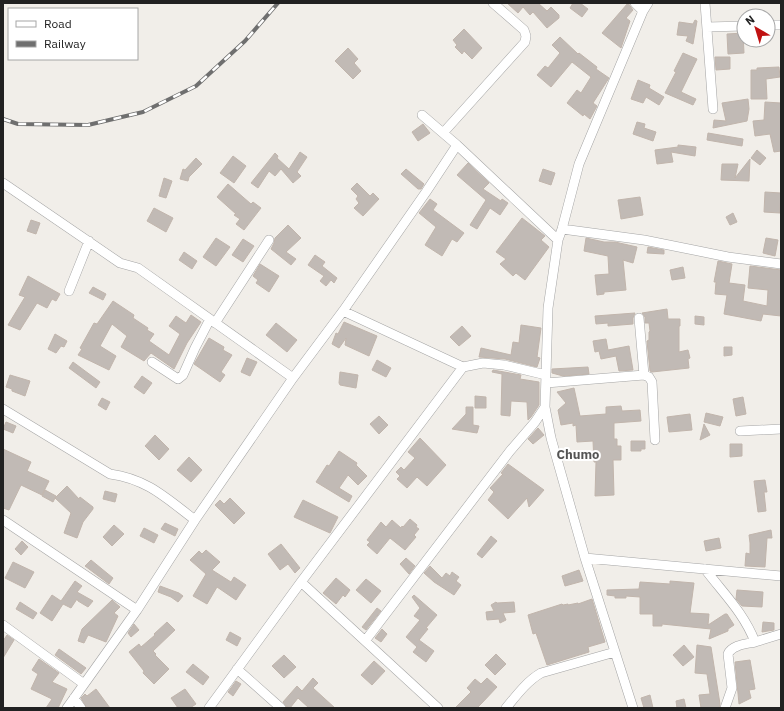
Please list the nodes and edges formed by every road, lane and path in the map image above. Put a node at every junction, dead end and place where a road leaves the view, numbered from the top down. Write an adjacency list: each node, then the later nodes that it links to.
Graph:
1 (493, 3): 9 (street)
2 (635, 3): 4 (street)
3 (705, 3): 6 (street)
4 (646, 7): 12 (street)
5 (736, 26): 6 (street)
6 (707, 27): 7 (street)
7 (713, 109)
8 (422, 115): 9 (street)
9 (443, 133): 10 (street)
10 (457, 145): 14 (street); 18 (street)
11 (3, 183): 15 (street)
12 (562, 228): 14 (street); 16 (street)
13 (269, 240): 20 (street)
14 (558, 240): 25 (street)
15 (89, 241): 17 (street); 20 (street)
16 (781, 264)
17 (69, 291)
18 (343, 311): 22 (street); 24 (street)
19 (639, 318): 23 (street)
20 (213, 321): 21 (street); 24 (street)
21 (152, 362)
22 (463, 367): 25 (street); 36 (street)
23 (644, 375): 25 (street); 30 (street)
24 (294, 378): 32 (street)
25 (546, 379): 26 (street)
26 (545, 407): 33 (street); 40 (street)
27 (3, 409): 32 (street)
28 (781, 429): 29 (street)
29 (740, 431)
30 (655, 440)
31 (3, 520): 37 (street)
32 (195, 520): 37 (street)
33 (585, 558): 34 (street); 42 (street)
34 (705, 569): 35 (street); 41 (street)
35 (781, 576)
36 (301, 582): 40 (street); 43 (street)
37 (137, 610): 44 (street)
38 (3, 625): 44 (street)
39 (781, 634): 41 (street)
40 (366, 641): 50 (street)
41 (755, 642): 53 (street)
42 (616, 652): 51 (street); 52 (street)
43 (238, 669): 48 (street); 49 (street)
44 (84, 684): 45 (street)
45 (74, 698): 46 (street); 47 (street)
46 (67, 708)
47 (81, 708)
48 (209, 708)
49 (281, 708)
50 (438, 708)
51 (506, 708)
52 (633, 708)
53 (725, 708)

